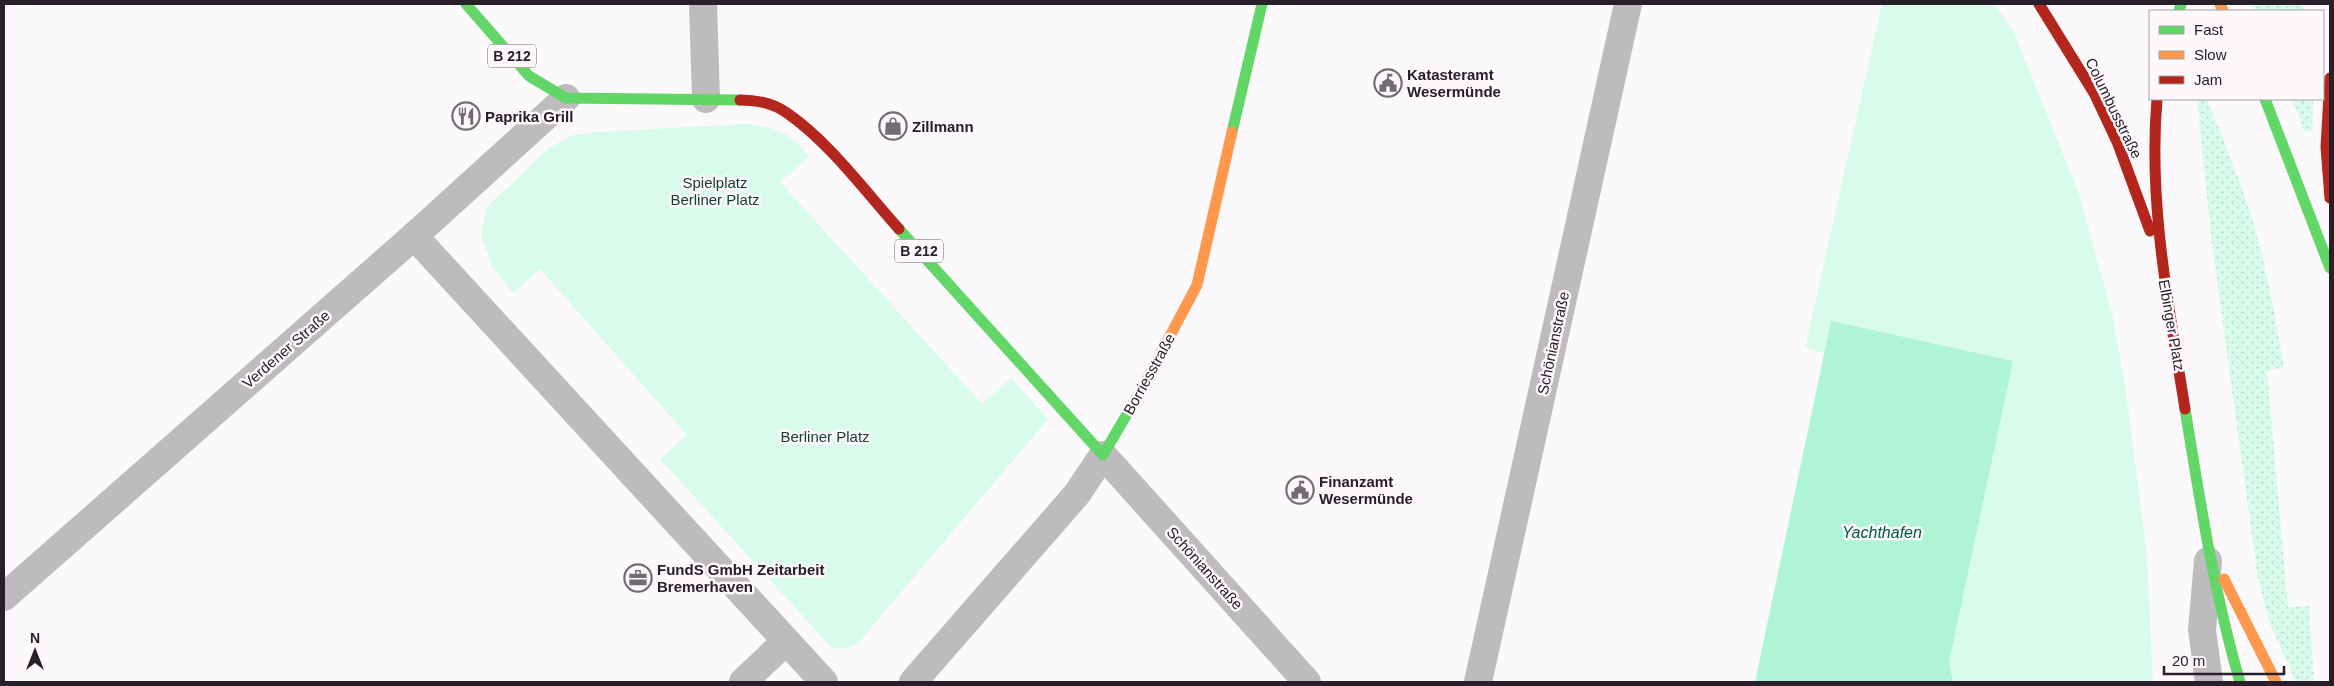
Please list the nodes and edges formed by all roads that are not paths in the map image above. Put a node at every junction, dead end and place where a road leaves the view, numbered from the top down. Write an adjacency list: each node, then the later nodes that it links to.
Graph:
1 (466, 4): 7 (main road, B 212)
2 (703, 4): 8 (street)
3 (1262, 4): 15 (main road, Borriesstraße)
4 (1628, 4): 23 (street, Schönianstraße)
5 (2039, 4): 13 (main road, Columbusstraße)
6 (2330, 78): 11 (main road)
7 (566, 98): 8 (main road, B 212); 12 (street, Verdener Straße)
8 (706, 99): 15 (main road, B 212)
9 (2157, 100): 13 (main road, Elbinger Platz)
10 (2265, 100): 14 (main road)
11 (2330, 198)
12 (414, 236): 17 (street, Verdener Straße); 18 (street)
13 (2161, 260): 16 (main road, Elbinger Platz)
14 (2330, 268)
15 (1103, 455): 21 (street, Borriesstraße); 22 (street, Schönianstraße)
16 (2208, 549): 24 (street, Elbinger Platz); 25 (main road, Elbinger Platz); 26 (main road, Elbinger Platz)
17 (4, 597)
18 (786, 641): 19 (street); 20 (street)
19 (743, 682)
20 (824, 682)
21 (913, 682)
22 (1307, 682)
23 (1478, 682)
24 (2209, 682)
25 (2240, 682)
26 (2276, 682)

